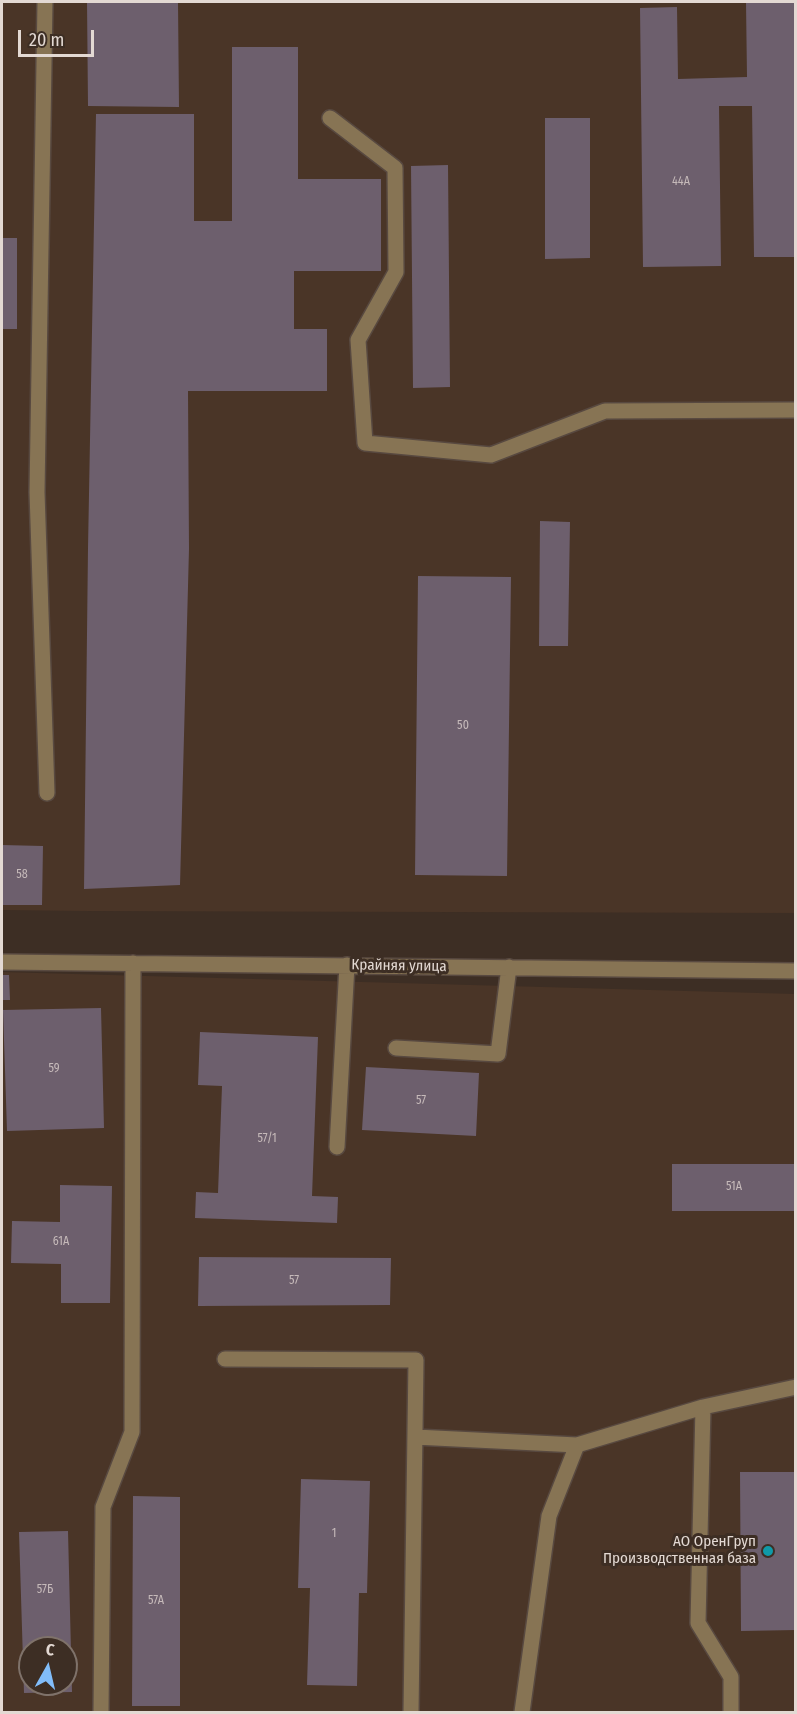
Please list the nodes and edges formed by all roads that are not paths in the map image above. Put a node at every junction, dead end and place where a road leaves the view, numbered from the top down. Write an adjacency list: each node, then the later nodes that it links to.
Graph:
1 (45, 2): 4 (street)
2 (330, 118): 3 (street)
3 (795, 410)
4 (47, 793)
5 (2, 962): 6 (street, Крайняя улица)
6 (133, 963): 7 (street, Крайняя улица); 17 (street)
7 (347, 965): 8 (street, Крайняя улица); 11 (street)
8 (508, 967): 9 (street, Крайняя улица); 10 (street)
9 (795, 971)
10 (396, 1048)
11 (337, 1147)
12 (225, 1359): 15 (street)
13 (795, 1387): 14 (street)
14 (703, 1407): 16 (street); 20 (street)
15 (415, 1437): 16 (street); 18 (street)
16 (578, 1444): 19 (street)
17 (101, 1713)
18 (411, 1713)
19 (522, 1713)
20 (731, 1713)

